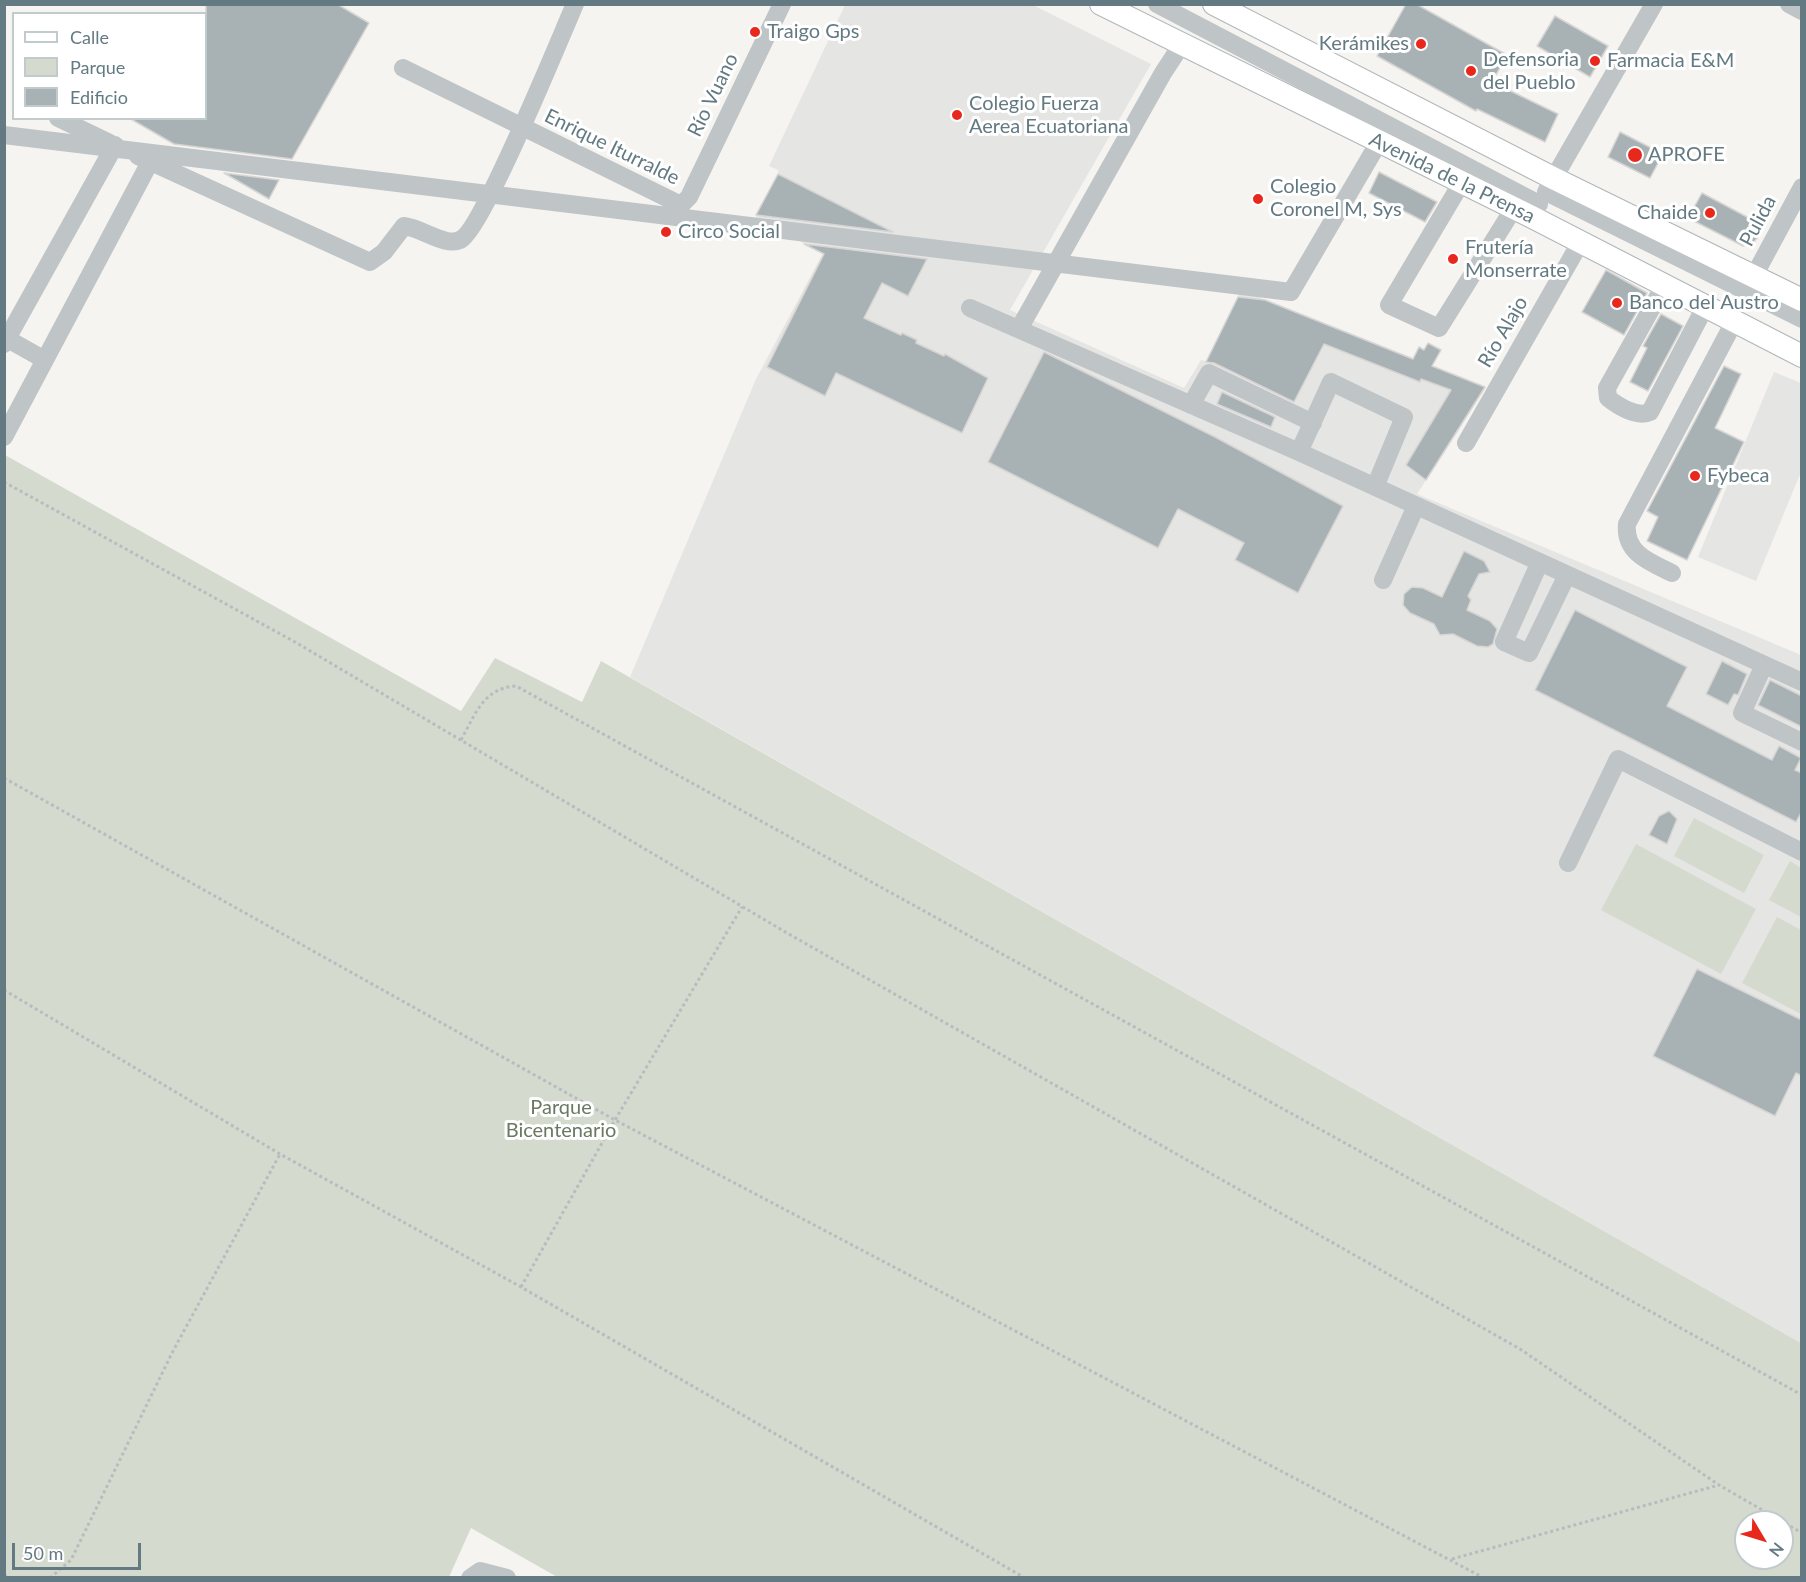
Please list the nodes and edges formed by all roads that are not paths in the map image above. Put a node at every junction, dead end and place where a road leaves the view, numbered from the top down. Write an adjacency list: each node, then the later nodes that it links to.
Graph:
1 (575, 4): 12 (street, Enrique Iturralde)
2 (782, 4): 20 (street, Río Vuano)
3 (1101, 4): 9 (main road, Avenida de la Prensa)
4 (1157, 4): 19 (street)
5 (1654, 4): 19 (street)
6 (1789, 4): 8 (street)
7 (1216, 5): 19 (main road, Avenida de la Prensa)
8 (1802, 11)
9 (1182, 44): 14 (main road, Avenida de la Prensa); 29 (street)
10 (404, 68): 12 (street, Enrique Iturralde)
11 (62, 120): 15 (street)
12 (521, 128): 16 (street); 20 (street, Enrique Iturralde)
13 (4, 135): 14 (street)
14 (1379, 142): 17 (main road, Avenida de la Prensa)
15 (115, 145): 16 (street); 30 (street)
16 (150, 162): 32 (street)
17 (1462, 182): 19 (main road, Avenida de la Prensa); 19 (street)
18 (1802, 187): 22 (street, Pulida)
19 (1537, 200): 21 (main road, Avenida de la Prensa); 22 (main road, Avenida de la Prensa); 27 (street)
20 (683, 203)
21 (1580, 243): 23 (main road, Avenida de la Prensa); 36 (street, Río Alajo)
22 (1754, 276): 24 (main road, Avenida de la Prensa)
23 (1664, 286): 25 (main road, Avenida de la Prensa); 25 (street)
24 (1802, 300)
25 (1705, 307): 28 (main road, Avenida de la Prensa)
26 (970, 308): 29 (street)
27 (1802, 319)
28 (1734, 322): 31 (main road, Avenida de la Prensa); 41 (street)
29 (1019, 329): 33 (street)
30 (6, 340): 32 (street)
31 (1802, 356)
32 (45, 360): 35 (street)
33 (1191, 405): 34 (street); 37 (street)
34 (1312, 423): 37 (street); 38 (street)
35 (4, 437)
36 (1466, 443)
37 (1299, 452): 38 (street)
38 (1375, 487): 39 (street)
39 (1416, 506): 40 (street); 43 (street)
40 (1539, 564): 42 (street); 42 (street)
41 (1672, 573)
42 (1567, 576): 44 (street)
43 (1383, 580)
44 (1764, 665): 45 (street); 46 (street)
45 (1802, 682)
46 (1802, 742)
47 (1802, 852): 48 (street)
48 (1569, 863)
49 (475, 1574): 50 (street)
50 (507, 1578)

